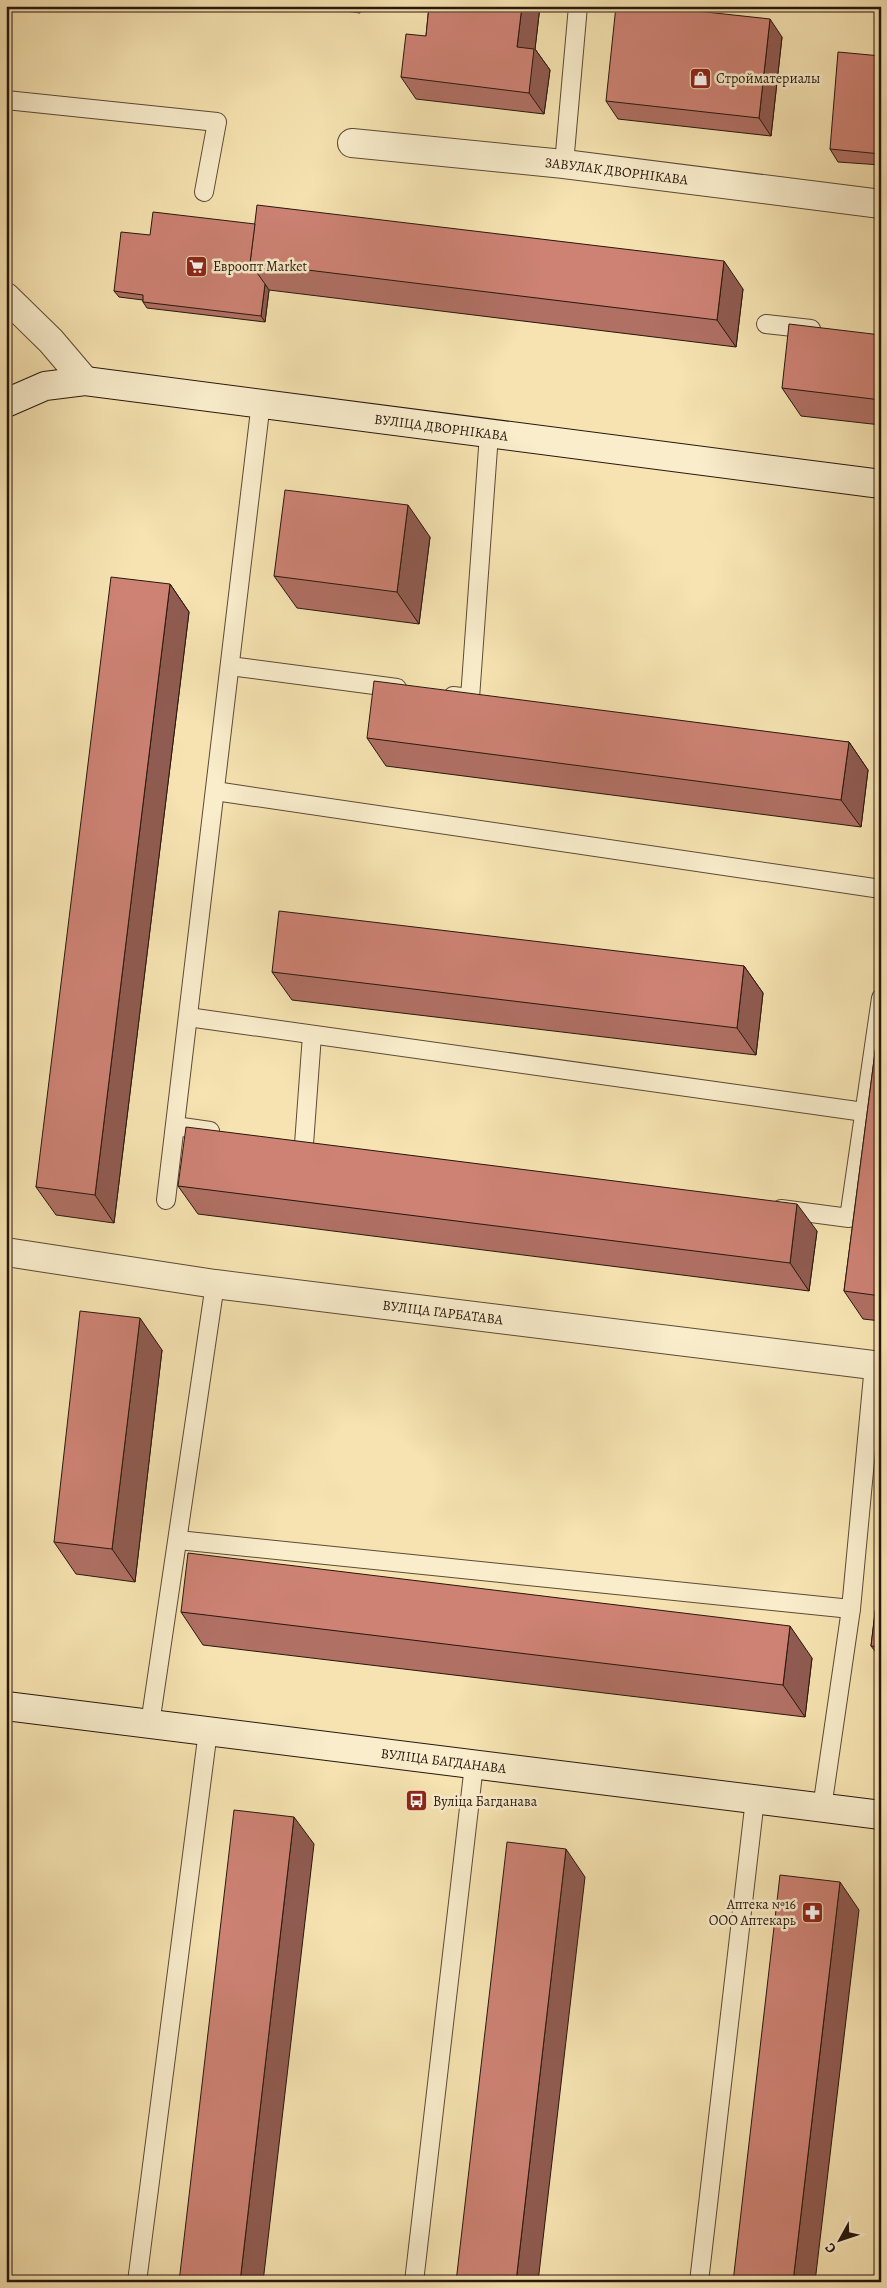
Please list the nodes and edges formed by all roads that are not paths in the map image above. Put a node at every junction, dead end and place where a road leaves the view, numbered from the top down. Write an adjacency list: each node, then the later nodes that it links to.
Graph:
1 (578, 6): 4 (lane)
2 (6, 100): 5 (lane)
3 (352, 143): 4 (street, ЗАВУЛАК ДВОРНІКАВА)
4 (564, 164): 6 (street, ЗАВУЛАК ДВОРНІКАВА)
5 (204, 192)
6 (881, 204)
7 (6, 297): 10 (street)
8 (766, 324): 9 (lane)
9 (823, 331)
10 (86, 381): 11 (street, ВУЛІЦА ДВОРНІКАВА); 12 (street, ВУЛІЦА ДВОРНІКАВА)
11 (261, 402): 13 (street, ВУЛІЦА ДВОРНІКАВА); 15 (lane)
12 (6, 403)
13 (489, 434): 14 (street, ВУЛІЦА ДВОРНІКАВА); 17 (lane)
14 (881, 484)
15 (230, 666): 16 (lane); 18 (lane)
16 (412, 690)
17 (441, 694)
18 (215, 791): 19 (lane); 21 (lane)
19 (881, 889)
20 (881, 998): 23 (lane)
21 (188, 1017): 22 (lane); 24 (lane)
22 (312, 1035): 23 (lane); 27 (lane)
23 (864, 1112): 30 (lane)
24 (175, 1126): 25 (lane); 29 (lane)
25 (230, 1134)
26 (286, 1142): 27 (lane)
27 (304, 1144): 28 (lane)
28 (324, 1147)
29 (166, 1200)
30 (760, 1206)
31 (6, 1252): 32 (street, ВУЛІЦА ГАРБАТАВА)
32 (215, 1284): 33 (street, ВУЛІЦА ГАРБАТАВА); 34 (lane)
33 (878, 1366): 35 (lane)
34 (178, 1540): 35 (lane); 37 (lane)
35 (851, 1609): 41 (lane)
36 (6, 1706): 37 (street, ВУЛІЦА БАГДАНАВА)
37 (150, 1724): 38 (street, ВУЛІЦА БАГДАНАВА)
38 (208, 1731): 39 (street, ВУЛІЦА БАГДАНАВА); 43 (lane)
39 (474, 1764): 40 (street, ВУЛІЦА БАГДАНАВА); 44 (lane)
40 (755, 1799): 41 (street, ВУЛІЦА БАГДАНАВА); 45 (lane)
41 (822, 1808): 42 (street, ВУЛІЦА БАГДАНАВА)
42 (881, 1815)
43 (138, 2282)
44 (414, 2282)
45 (699, 2282)

